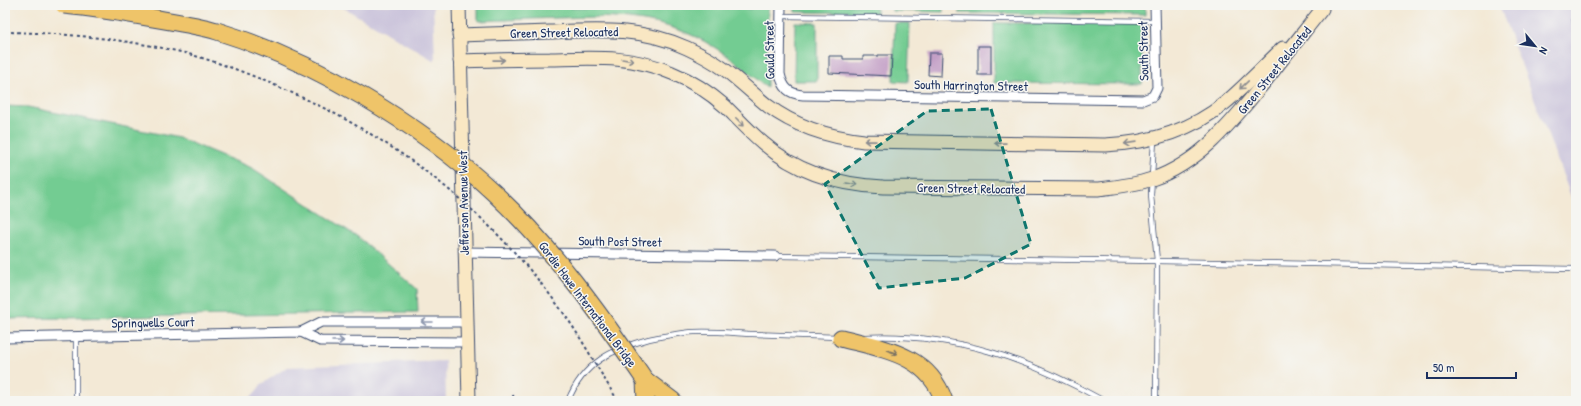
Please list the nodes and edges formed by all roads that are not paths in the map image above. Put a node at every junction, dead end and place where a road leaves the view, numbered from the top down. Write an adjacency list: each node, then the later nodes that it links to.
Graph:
1 (64, 5): 26 (highway, Gordie Howe International Bridge, bridge)
2 (458, 5): 9 (street, Jefferson Avenue West)
3 (781, 5): 7 (street, Gould Street)
4 (1155, 5): 8 (street, South Street)
5 (1574, 5): 10 (lane)
6 (1323, 6): 14 (street, Green Street Relocated, one-way to 14); 15 (street, Green Street Relocated)
7 (781, 16): 8 (lane); 12 (street, Gould Street)
8 (1155, 21): 13 (street, South Street)
9 (459, 35): 11 (street, Jefferson Avenue West); 14 (street, Green Street Relocated, one-way to 9)
10 (1576, 44)
11 (460, 61): 15 (street, Green Street Relocated, one-way to 15); 16 (street, Jefferson Avenue West)
12 (788, 92): 13 (street, South Harrington Street)
13 (1153, 96)
14 (1154, 138): 15 (lane)
15 (1152, 179): 18 (lane)
16 (464, 252): 17 (street, South Post Street); 20 (street, Jefferson Avenue West)
17 (775, 256): 18 (lane)
18 (1157, 261): 19 (lane); 35 (lane)
19 (1576, 269)
20 (466, 322): 21 (street, Springwells Court, one-way to 21); 25 (street, Jefferson Avenue West)
21 (301, 332): 22 (street, Springwells Court); 25 (street, Springwells Court, one-way to 25)
22 (76, 337): 23 (street, Springwells Court); 27 (lane)
23 (5, 338)
24 (841, 338): 29 (lane); 33 (highway, one-way to 33); 34 (lane)
25 (467, 342): 28 (street, Jefferson Avenue West)
26 (645, 380): 30 (highway); 31 (highway, Gordie Howe International Bridge); 32 (highway)
27 (76, 401)
28 (469, 401)
29 (568, 401)
30 (646, 401)
31 (659, 401)
32 (673, 401)
33 (944, 401)
34 (1104, 401)
35 (1156, 401)

